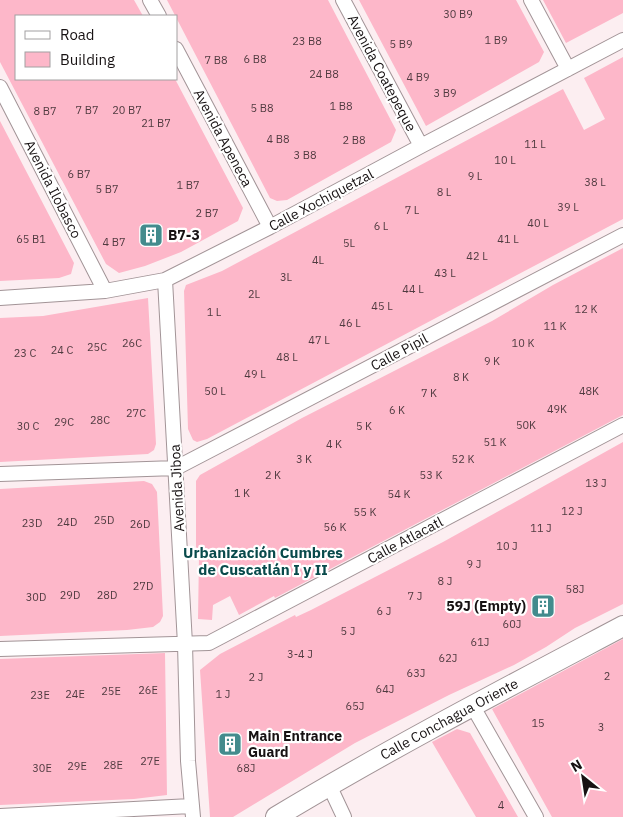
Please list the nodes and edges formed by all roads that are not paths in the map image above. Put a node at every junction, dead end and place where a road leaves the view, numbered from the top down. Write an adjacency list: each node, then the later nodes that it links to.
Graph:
1 (150, 0): 4 (street)
2 (343, 0): 9 (street, Avenida Coatepeque)
3 (531, 0): 7 (street)
4 (158, 15)
5 (623, 40): 7 (street, Calle Xochiquetzal)
6 (178, 53): 10 (street, Avenida Apeneca)
7 (568, 69): 9 (street, Calle Xochiquetzal)
8 (0, 87): 13 (street, Avenida Ilobasco)
9 (421, 146): 10 (street, Calle Xochiquetzal)
10 (270, 227): 12 (street, Calle Xochiquetzal)
11 (623, 235): 16 (street, Calle Pipil)
12 (165, 280): 13 (street, Calle Xochiquetzal); 16 (street, Avenida Jiboa)
13 (105, 291): 14 (street, Calle Xochiquetzal)
14 (0, 298)
15 (623, 425): 19 (street, Calle Atlacatl)
16 (176, 468): 17 (street); 19 (street, Avenida Jiboa)
17 (0, 474)
18 (623, 626): 21 (main road, Calle Conchagua Oriente)
19 (185, 644): 20 (street, Calle Atlacatl); 23 (street, Avenida Jiboa)
20 (0, 649)
21 (472, 705): 22 (main road, Calle Conchagua Oriente); 27 (street)
22 (329, 785): 25 (main road, Calle Conchagua Oriente); 26 (street)
23 (192, 811): 24 (street)
24 (0, 816)
25 (276, 817)
26 (344, 817)
27 (536, 817)

